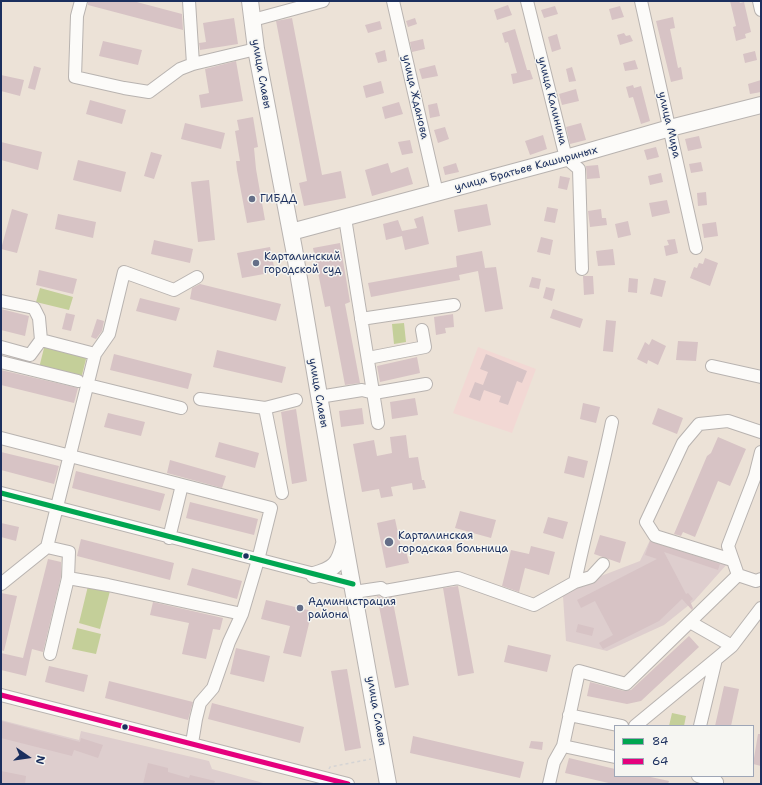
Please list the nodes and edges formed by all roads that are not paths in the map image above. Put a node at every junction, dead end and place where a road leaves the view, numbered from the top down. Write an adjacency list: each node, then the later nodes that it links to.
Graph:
1 (81, 1): 12 (street)
2 (189, 1): 12 (street)
3 (250, 1): 10 (main road, улица Славы)
4 (323, 1): 10 (street)
5 (393, 1): 16 (street, улица Жданова)
6 (528, 1): 15 (street, улица Калинина)
7 (641, 1): 14 (street, улица Мира)
8 (759, 1): 9 (street)
9 (761, 10)
10 (253, 20): 11 (main road, улица Славы)
11 (256, 49): 12 (street); 18 (main road, улица Славы)
12 (193, 64)
13 (761, 105): 14 (main road, улица Братьев Кашириных)
14 (670, 128): 15 (main road, улица Братьев Кашириных); 19 (street, улица Мира)
15 (566, 158): 16 (main road, улица Братьев Кашириных); 20 (street, улица Калинина)
16 (437, 193): 17 (main road, улица Братьев Кашириных)
17 (345, 218): 18 (main road, улица Братьев Кашириных); 24 (street)
18 (291, 232): 36 (main road, улица Славы)
19 (696, 248)
20 (582, 269)
21 (197, 277): 28 (street)
22 (1, 301): 26 (street)
23 (454, 305): 24 (street)
24 (361, 319): 29 (street)
25 (422, 330): 29 (street)
26 (41, 340): 27 (street); 28 (street)
27 (1, 347)
28 (95, 354): 33 (street)
29 (368, 358): 35 (street)
30 (1, 362): 33 (street)
31 (712, 366): 32 (street)
32 (761, 377)
33 (83, 383): 39 (street); 46 (street)
34 (426, 384): 35 (street)
35 (374, 393): 36 (street); 42 (street)
36 (319, 397): 52 (main road, улица Славы)
37 (200, 399): 40 (street)
38 (296, 400): 40 (street)
39 (181, 408)
40 (265, 408): 49 (street)
41 (612, 422): 61 (street)
42 (378, 423)
43 (761, 432): 55 (street)
44 (1, 438): 46 (street)
45 (761, 452): 55 (street)
46 (70, 456): 47 (street); 50 (street)
47 (182, 485): 51 (street); 54 (street)
48 (1, 493): 50 (street)
49 (282, 493)
50 (58, 508): 51 (street); 53 (street)
51 (169, 538): 54 (street)
52 (345, 542): 57 (main road); 63 (main road, улица Славы)
53 (47, 547): 59 (street); 62 (street)
54 (258, 560): 57 (street); 65 (street)
55 (732, 560): 58 (street)
56 (603, 564): 61 (street)
57 (314, 575): 63 (street)
58 (738, 575): 60 (street); 66 (street)
59 (68, 578): 65 (street); 68 (street)
60 (761, 579)
61 (575, 582): 63 (street)
62 (1, 584)
63 (354, 588): 80 (main road, улица Славы)
64 (761, 608): 67 (street)
65 (242, 614): 75 (street)
66 (690, 622): 67 (street); 71 (street)
67 (732, 646): 69 (street)
68 (50, 654)
69 (716, 659): 73 (street); 74 (street)
70 (1, 695): 75 (street)
71 (569, 715): 72 (street); 76 (street)
72 (617, 725)
73 (636, 725)
74 (700, 725)
75 (192, 743): 79 (street)
76 (563, 746): 77 (street); 81 (street)
77 (614, 757)
78 (701, 777): 82 (street)
79 (348, 784)
80 (388, 784)
81 (549, 784)
82 (716, 784)

